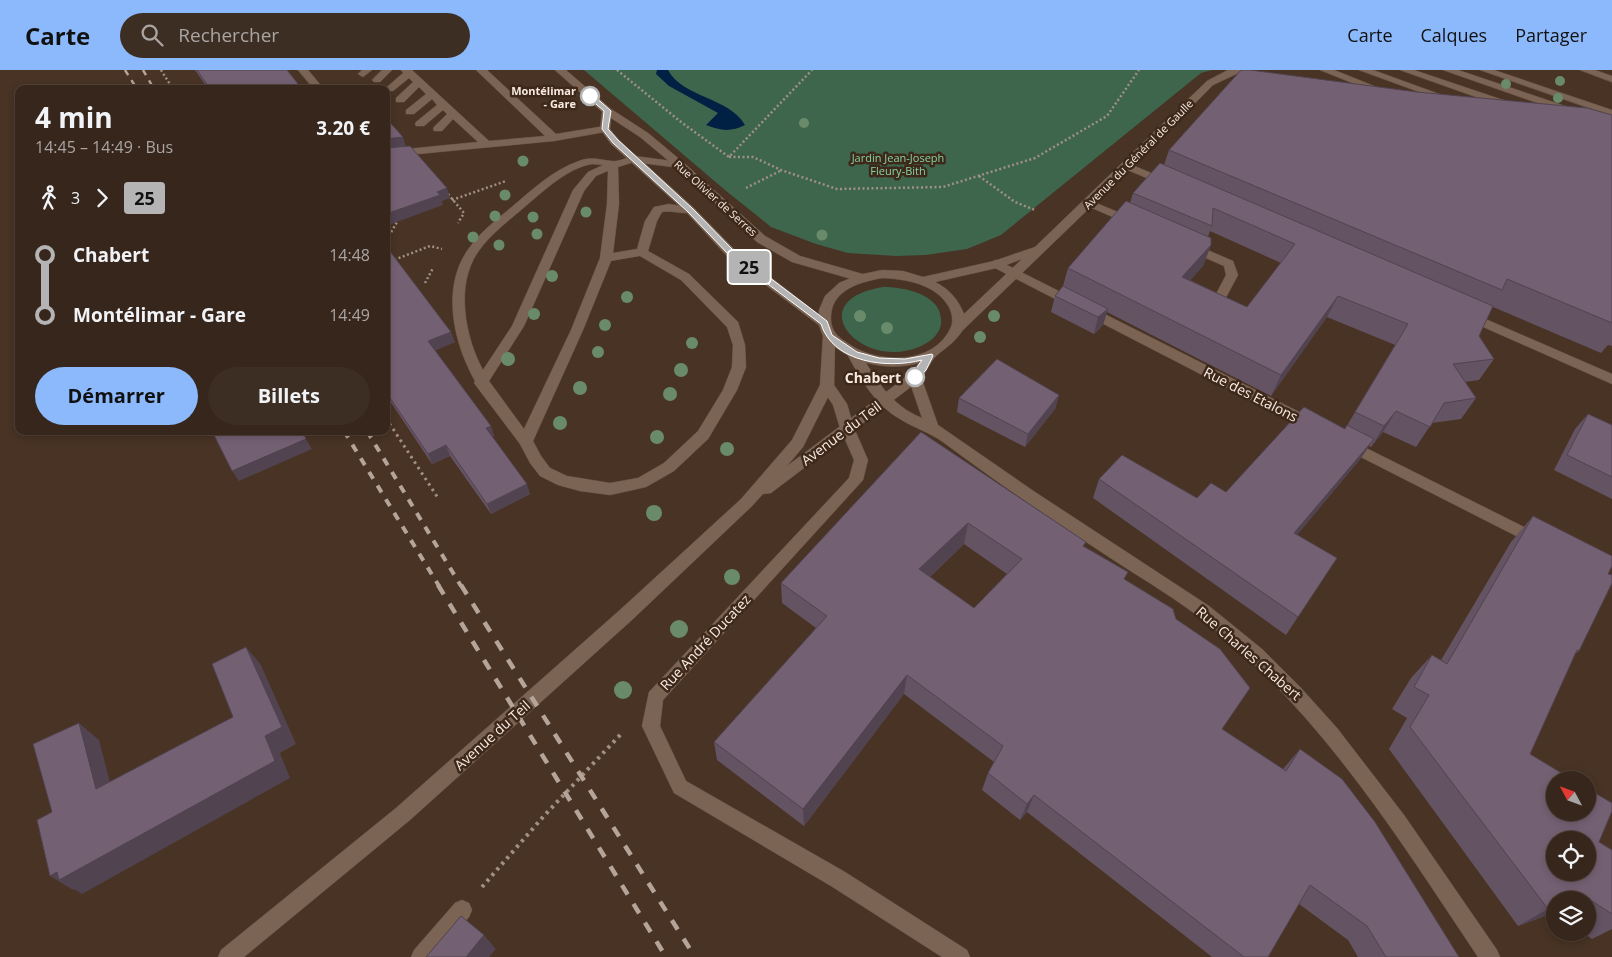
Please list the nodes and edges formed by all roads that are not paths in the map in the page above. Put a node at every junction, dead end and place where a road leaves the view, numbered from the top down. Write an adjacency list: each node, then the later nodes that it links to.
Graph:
1 (303, 70): 16 (street)
2 (387, 70): 14 (street)
3 (481, 70): 34 (street)
4 (560, 70): 24 (street, Rue Olivier de Serres)
5 (1240, 70): 40 (street, Avenue du Général de Gaulle)
6 (1324, 70): 19 (street)
7 (1364, 70): 22 (street)
8 (1405, 70): 23 (street)
9 (1448, 70): 27 (street)
10 (1485, 70): 28 (street)
11 (1585, 70): 13 (street)
12 (408, 71): 15 (street); 17 (street)
13 (1612, 79)
14 (377, 80)
15 (419, 82): 18 (street); 20 (street)
16 (316, 85)
17 (390, 89)
18 (432, 94): 21 (street); 26 (street)
19 (1394, 95)
20 (400, 100)
21 (443, 105): 29 (street); 31 (street)
22 (1439, 106)
23 (1482, 109)
24 (607, 111): 33 (street); 39 (street, Rue Olivier de Serres)
25 (1534, 111): 27 (street)
26 (410, 112)
27 (1574, 112): 30 (street)
28 (1612, 113)
29 (453, 114): 32 (street); 35 (street)
30 (1612, 118)
31 (420, 124)
32 (438, 129)
33 (605, 129): 34 (street); 37 (street, Rue Olivier de Serres)
34 (554, 138): 35 (street)
35 (487, 145): 36 (street)
36 (390, 154)
37 (634, 159): 38 (street); 39 (street); 43 (street, Rue Olivier de Serres)
38 (612, 165): 48 (street); 61 (street); 61 (street)
39 (680, 165): 51 (street, Rue Olivier de Serres)
40 (1128, 166): 41 (street); 42 (street, Avenue du Général de Gaulle)
41 (1180, 188)
42 (1089, 203): 44 (street); 46 (street, Avenue du Général de Gaulle)
43 (690, 210): 47 (street); 56 (street, Rue Olivier de Serres)
44 (1145, 227)
45 (1180, 243): 53 (street)
46 (1042, 248): 49 (street, Avenue du Général de Gaulle); 50 (street, Avenue du Général de Gaulle)
47 (642, 252): 48 (street); 68 (street)
48 (606, 258): 68 (street)
49 (997, 264): 50 (street, Rue des Etalons); 52 (street, Avenue du Général de Gaulle)
50 (1015, 274): 55 (street, Avenue du Général de Gaulle); 66 (street, Rue des Etalons)
51 (862, 278): 52 (street); 56 (street)
52 (923, 281): 55 (street)
53 (1219, 300)
54 (1457, 310): 60 (street)
55 (958, 327): 58 (street)
56 (826, 330): 57 (street); 62 (street, Avenue du Teil)
57 (854, 354): 58 (street); 63 (street, Rue Charles Chabert)
58 (929, 356): 59 (street, Avenue du Teil)
59 (915, 377): 63 (street, Avenue du Teil); 64 (street)
60 (1612, 379)
61 (481, 383): 68 (street)
62 (827, 385): 65 (street, Rue André Ducatez); 69 (street, Avenue du Teil)
63 (885, 400): 64 (street, Rue Charles Chabert); 65 (street, Avenue du Teil)
64 (932, 427): 75 (street, Rue Charles Chabert)
65 (847, 428): 69 (street, Avenue du Teil); 74 (street, Rue André Ducatez)
66 (1320, 429)
67 (1337, 438): 70 (street)
68 (526, 441)
69 (746, 503): 72 (street, Avenue du Teil)
70 (1552, 548)
71 (462, 910): 73 (street)
72 (228, 957)
73 (422, 957)
74 (960, 957)
75 (1490, 957)

